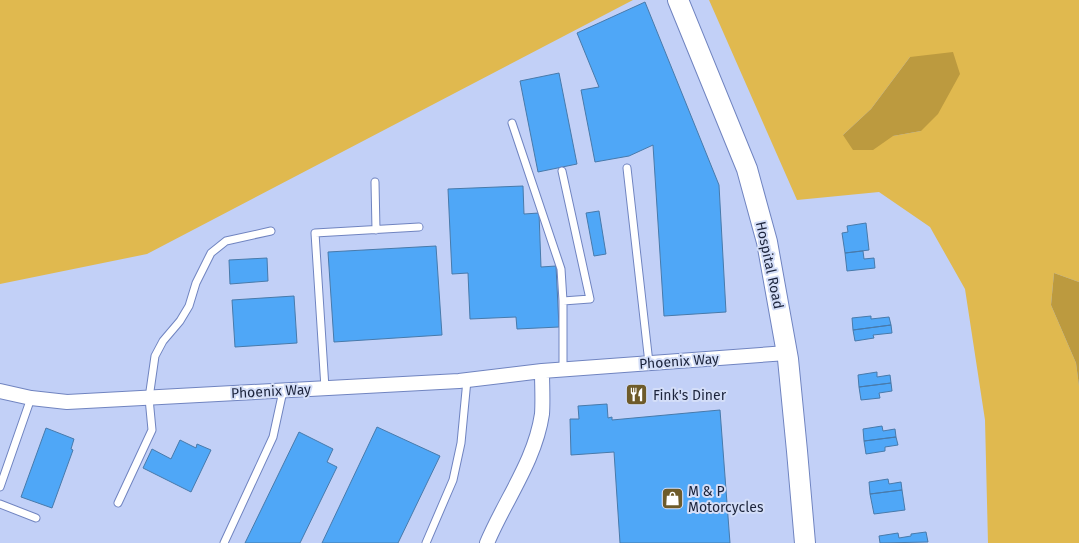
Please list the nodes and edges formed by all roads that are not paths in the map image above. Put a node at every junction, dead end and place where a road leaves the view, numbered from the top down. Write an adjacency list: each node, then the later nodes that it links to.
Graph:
1 (678, 0): 10 (street, Hospital Road)
2 (512, 122): 9 (lane)
3 (628, 168): 11 (lane)
4 (562, 171): 9 (lane)
5 (375, 182): 7 (lane)
6 (419, 227): 7 (lane)
7 (376, 230): 15 (lane)
8 (271, 231): 19 (lane)
9 (563, 301): 12 (lane)
10 (787, 353): 11 (street, Phoenix Way); 27 (street, Hospital Road)
11 (649, 363): 12 (street, Phoenix Way)
12 (563, 370): 13 (street, Phoenix Way)
13 (542, 371): 14 (street, Phoenix Way); 26 (street)
14 (467, 380): 15 (street, Phoenix Way); 25 (lane)
15 (325, 388): 16 (street, Phoenix Way)
16 (283, 390): 19 (street, Phoenix Way); 24 (lane)
17 (0, 391): 18 (street, Phoenix Way)
18 (31, 398): 19 (street, Phoenix Way); 20 (lane)
19 (150, 398): 21 (lane)
20 (0, 487)
21 (118, 503)
22 (0, 504): 23 (lane)
23 (36, 518)
24 (224, 543)
25 (426, 543)
26 (488, 543)
27 (805, 543)

